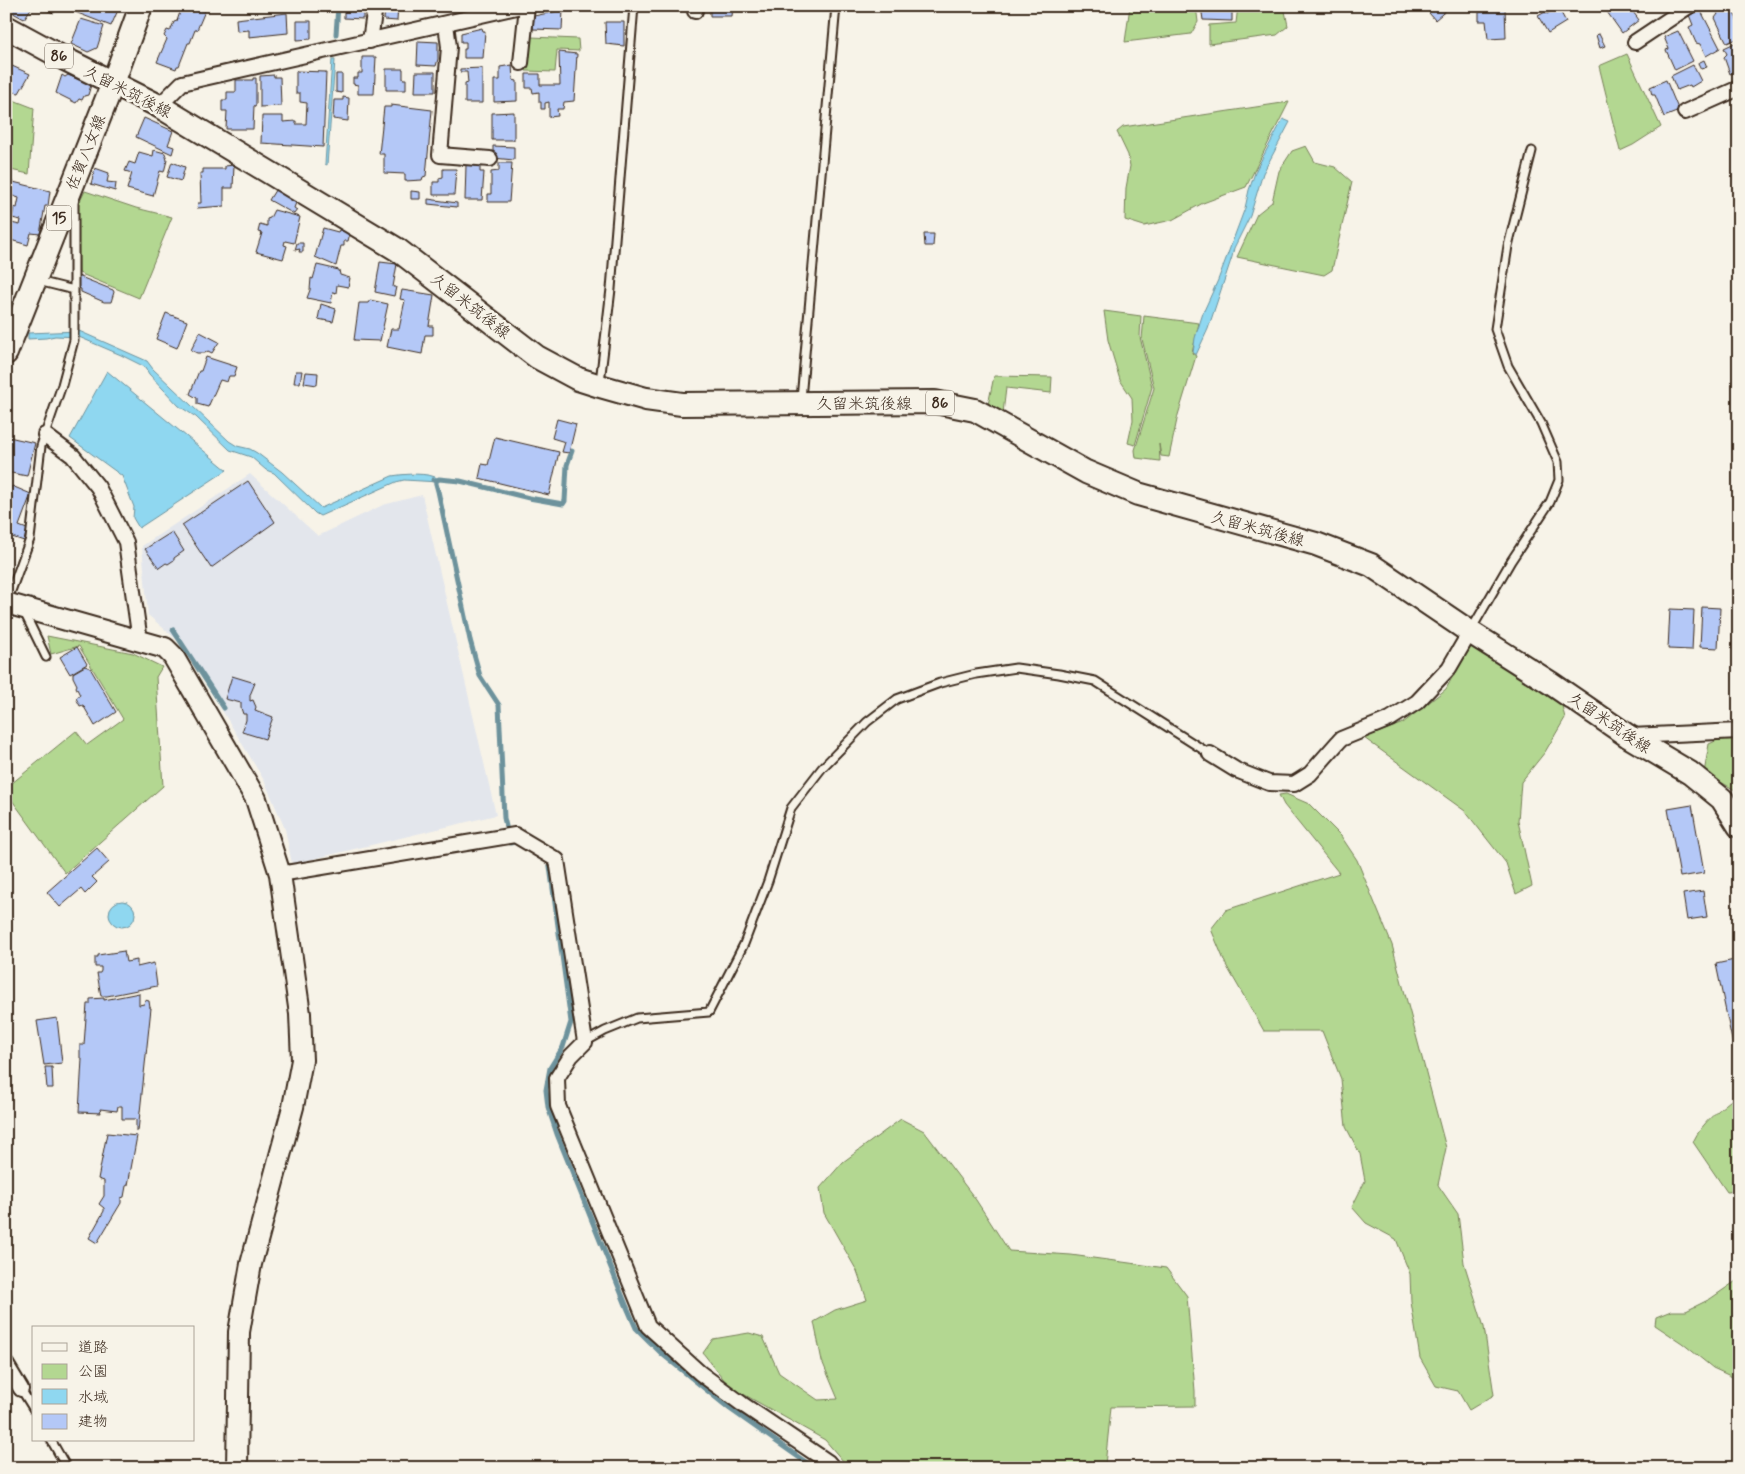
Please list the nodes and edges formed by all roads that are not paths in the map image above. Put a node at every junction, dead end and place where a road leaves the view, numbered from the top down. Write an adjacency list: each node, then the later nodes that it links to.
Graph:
1 (141, 6): 13 (main road, 佐賀八女線 / 15)
2 (375, 6): 10 (street)
3 (521, 6): 8 (street)
4 (527, 6): 12 (street)
5 (634, 6): 23 (lane)
6 (836, 6): 24 (lane)
7 (1689, 6): 11 (street)
8 (446, 24): 10 (street); 18 (street)
9 (6, 27): 13 (main road, 久留米筑後線 / 86)
10 (370, 41): 15 (street)
11 (1635, 42)
12 (521, 63)
13 (112, 83): 15 (main road, 久留米筑後線 / 86); 19 (main road, 佐賀八女線 / 15)
14 (1739, 88): 16 (street)
15 (159, 106): 23 (main road, 久留米筑後線 / 86)
16 (1686, 112)
17 (1532, 151): 27 (lane)
18 (490, 159)
19 (74, 178): 20 (main road, 佐賀八女線 / 15); 21 (lane)
20 (34, 280): 21 (lane); 22 (main road, 佐賀八女線 / 15)
21 (74, 290): 25 (lane)
22 (6, 353)
23 (600, 386): 24 (main road, 久留米筑後線 / 86)
24 (800, 403): 27 (main road, 久留米筑後線 / 86)
25 (45, 435): 26 (lane); 28 (street)
26 (13, 600): 28 (street); 29 (lane)
27 (1470, 632): 31 (main road, 久留米筑後線 / 86); 32 (street)
28 (140, 641): 34 (street)
29 (46, 657)
30 (1739, 732): 31 (street)
31 (1628, 736): 33 (main road, 久留米筑後線 / 86)
32 (1210, 754): 35 (lane)
33 (1739, 826)
34 (280, 874): 35 (street); 41 (street)
35 (585, 1042): 42 (street)
36 (6, 1364): 37 (street)
37 (21, 1389): 38 (lane)
38 (32, 1407)
39 (52, 1442): 40 (lane)
40 (67, 1468)
41 (237, 1468)
42 (833, 1468)

